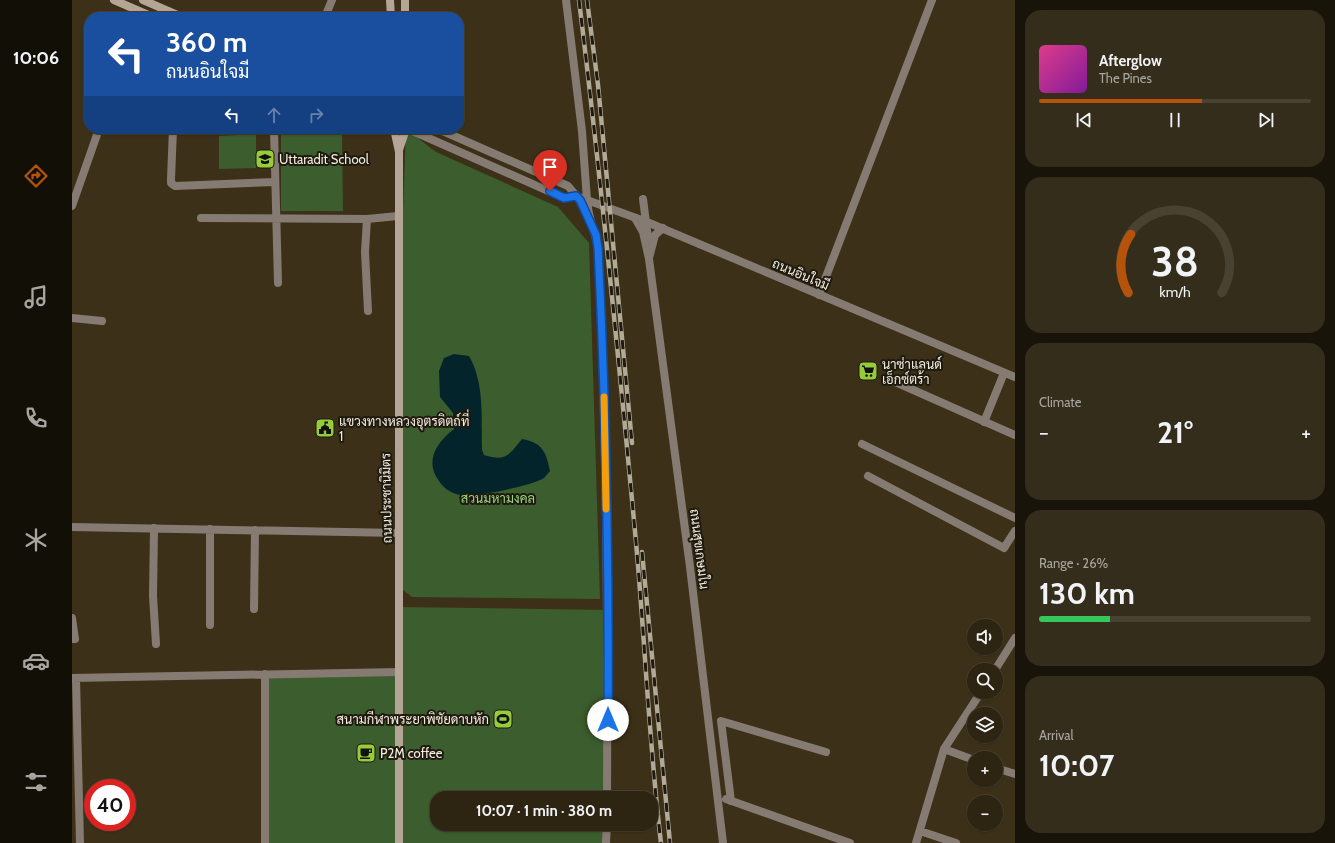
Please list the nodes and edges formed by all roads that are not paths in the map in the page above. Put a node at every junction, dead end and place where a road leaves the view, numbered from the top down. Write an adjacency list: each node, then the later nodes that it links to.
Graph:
1 (114, 0): 8 (main road)
2 (332, 0): 11 (street)
3 (390, 0): 12 (main road)
4 (405, 0): 13 (main road)
5 (566, 0): 25 (street)
6 (932, 0): 38 (street)
7 (145, 1): 9 (main road); 10 (main road)
8 (136, 12)
9 (142, 12)
10 (170, 12)
11 (326, 12)
12 (391, 12)
13 (405, 12)
14 (97, 134): 27 (street)
15 (173, 134): 22 (street)
16 (274, 134): 22 (street)
17 (395, 134): 21 (main road, ถนนประชานิมิตร)
18 (405, 134): 21 (main road, ถนนประชานิมิตร)
19 (418, 134): 23 (street, ถนนอินใจมี)
20 (449, 134): 23 (street, ถนนอินใจมี)
21 (399, 152): 28 (main road, ถนนประชานิมิตร)
22 (275, 182): 29 (street)
23 (576, 196): 25 (street, ถนนอินใจมี); 33 (street)
24 (643, 199): 34 (street, ถนนสุขเกษมใน)
25 (587, 200): 26 (street, ถนนอินใจมี); 33 (street)
26 (603, 205): 31 (street, ถนนอินใจมี); 33 (street)
27 (72, 206)
28 (398, 216): 32 (street); 54 (main road, ถนนประชานิมิตร)
29 (276, 217): 30 (street); 32 (street); 37 (street)
30 (201, 218)
31 (636, 218): 34 (street, ถนนอินใจมี); 36 (street, ถนนสุขเกษมใน)
32 (367, 219): 39 (street)
33 (590, 219): 73 (street)
34 (647, 222): 35 (street, ถนนอินใจมี); 36 (street, ถนนสุขเกษมใน)
35 (663, 228): 36 (street, ถนนสุขเกษมใน); 38 (street, ถนนอินใจมี)
36 (649, 259): 74 (street, ถนนสุขเกษมใน)
37 (278, 283)
38 (819, 295): 42 (street, ถนนอินใจมี)
39 (368, 311)
40 (72, 318): 41 (street)
41 (102, 321)
42 (1004, 373): 43 (street, ถนนอินใจมี); 45 (street)
43 (1015, 377)
44 (893, 382): 45 (street)
45 (984, 422): 46 (street)
46 (1015, 435)
47 (862, 444): 49 (street)
48 (868, 476): 55 (street)
49 (1015, 518)
50 (72, 527): 51 (street)
51 (154, 528): 52 (street); 61 (street)
52 (210, 529): 53 (street); 58 (street)
53 (255, 530): 54 (street); 56 (street)
54 (399, 533): 63 (main road, ถนนประชานิมิตร)
55 (1014, 536)
56 (254, 609)
57 (72, 618): 60 (street)
58 (210, 625)
59 (1015, 638): 62 (street)
60 (72, 639)
61 (156, 644)
62 (999, 663)
63 (399, 672): 64 (street); 80 (main road, ถนนประชานิมิตร)
64 (265, 674): 65 (street); 79 (street)
65 (74, 678): 67 (street)
66 (976, 699): 68 (street)
67 (75, 739): 78 (street)
68 (944, 749): 70 (street); 77 (street)
69 (826, 752): 75 (street)
70 (967, 757)
71 (1003, 770): 72 (street)
72 (1015, 774)
73 (607, 791)
74 (718, 796): 75 (street); 82 (street, ถนนสุขเกษมใน)
75 (731, 801): 83 (street)
76 (607, 831): 81 (street)
77 (920, 831): 84 (street); 85 (street)
78 (80, 843)
79 (265, 843)
80 (399, 843)
81 (606, 843)
82 (723, 843)
83 (850, 843)
84 (916, 843)
85 (956, 843)

